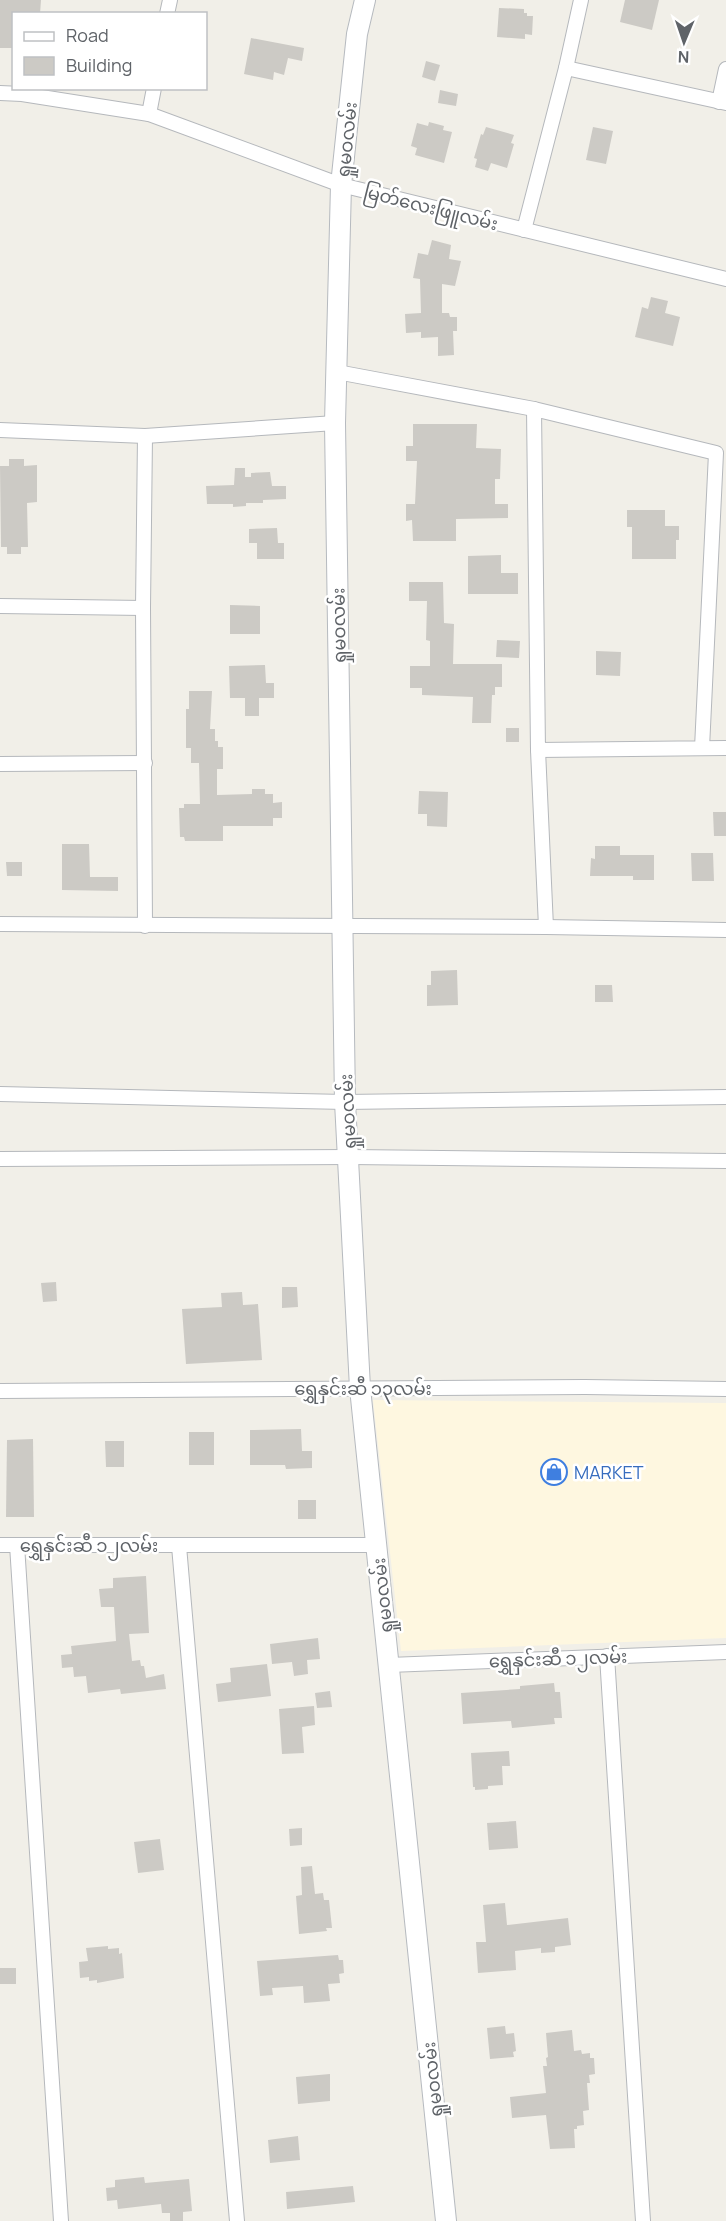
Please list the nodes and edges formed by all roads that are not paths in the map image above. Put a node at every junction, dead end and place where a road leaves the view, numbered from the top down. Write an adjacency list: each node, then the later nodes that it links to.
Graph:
1 (365, 0): 9 (street, ရှုမဝလမ်း)
2 (580, 0): 3 (street)
3 (566, 68): 7 (street); 10 (street)
4 (726, 69): 7 (street)
5 (154, 90): 8 (street)
6 (0, 93): 8 (street, မြတ်လေးဖြူလမ်း)
7 (723, 103)
8 (149, 114): 9 (street, မြတ်လေးဖြူလမ်း)
9 (341, 185): 10 (street, မြတ်လေးဖြူလမ်း); 12 (street, ရှုမဝလမ်း)
10 (524, 230): 11 (street, မြတ်လေးဖြူလမ်း)
11 (726, 279)
12 (337, 372): 13 (street); 14 (street, ရှုမဝလမ်း)
13 (534, 409): 17 (street); 22 (street)
14 (335, 423): 16 (street); 27 (street, ရှုမဝလမ်း)
15 (0, 430): 16 (street)
16 (145, 436): 19 (street)
17 (721, 454): 20 (street)
18 (0, 606): 19 (street)
19 (143, 608): 23 (street)
20 (702, 748): 21 (street); 22 (street)
21 (726, 748)
22 (538, 750): 28 (street)
23 (145, 763): 24 (street); 26 (street)
24 (0, 764)
25 (0, 924): 26 (street)
26 (145, 926): 27 (street)
27 (342, 927): 28 (street); 32 (street, ရှုမဝလမ်း)
28 (546, 927): 29 (street)
29 (726, 930)
30 (0, 1094): 32 (street)
31 (726, 1097): 32 (street)
32 (345, 1102): 33 (street, ရှုမဝလမ်း)
33 (350, 1157): 34 (street); 35 (street); 36 (street, ရှုမဝလမ်း)
34 (0, 1159)
35 (726, 1161)
36 (360, 1388): 37 (street, ရွှေနှင်းဆီ ၁၃လမ်း); 38 (street, ရွှေနှင်းဆီ ၁၃လမ်း); 41 (street, ရှုမဝလမ်း)
37 (726, 1389)
38 (0, 1390)
39 (0, 1545): 40 (street, ရွှေနှင်းဆီ ၁၂လမ်း)
40 (17, 1545): 42 (street, ရွှေနှင်းဆီ ၁၂လမ်း); 46 (street)
41 (377, 1545): 42 (street, ရွှေနှင်းဆီ ၁၂လမ်း); 45 (street, ရှုမဝလမ်း)
42 (179, 1546): 47 (street)
43 (726, 1652): 44 (street, ရွှေနှင်းဆီ ၁၂လမ်း)
44 (607, 1656): 45 (street, ရွှေနှင်းဆီ ၁၂လမ်း); 49 (street)
45 (389, 1665): 48 (street, ရှုမဝလမ်း)
46 (61, 2221)
47 (237, 2221)
48 (446, 2221)
49 (643, 2221)

